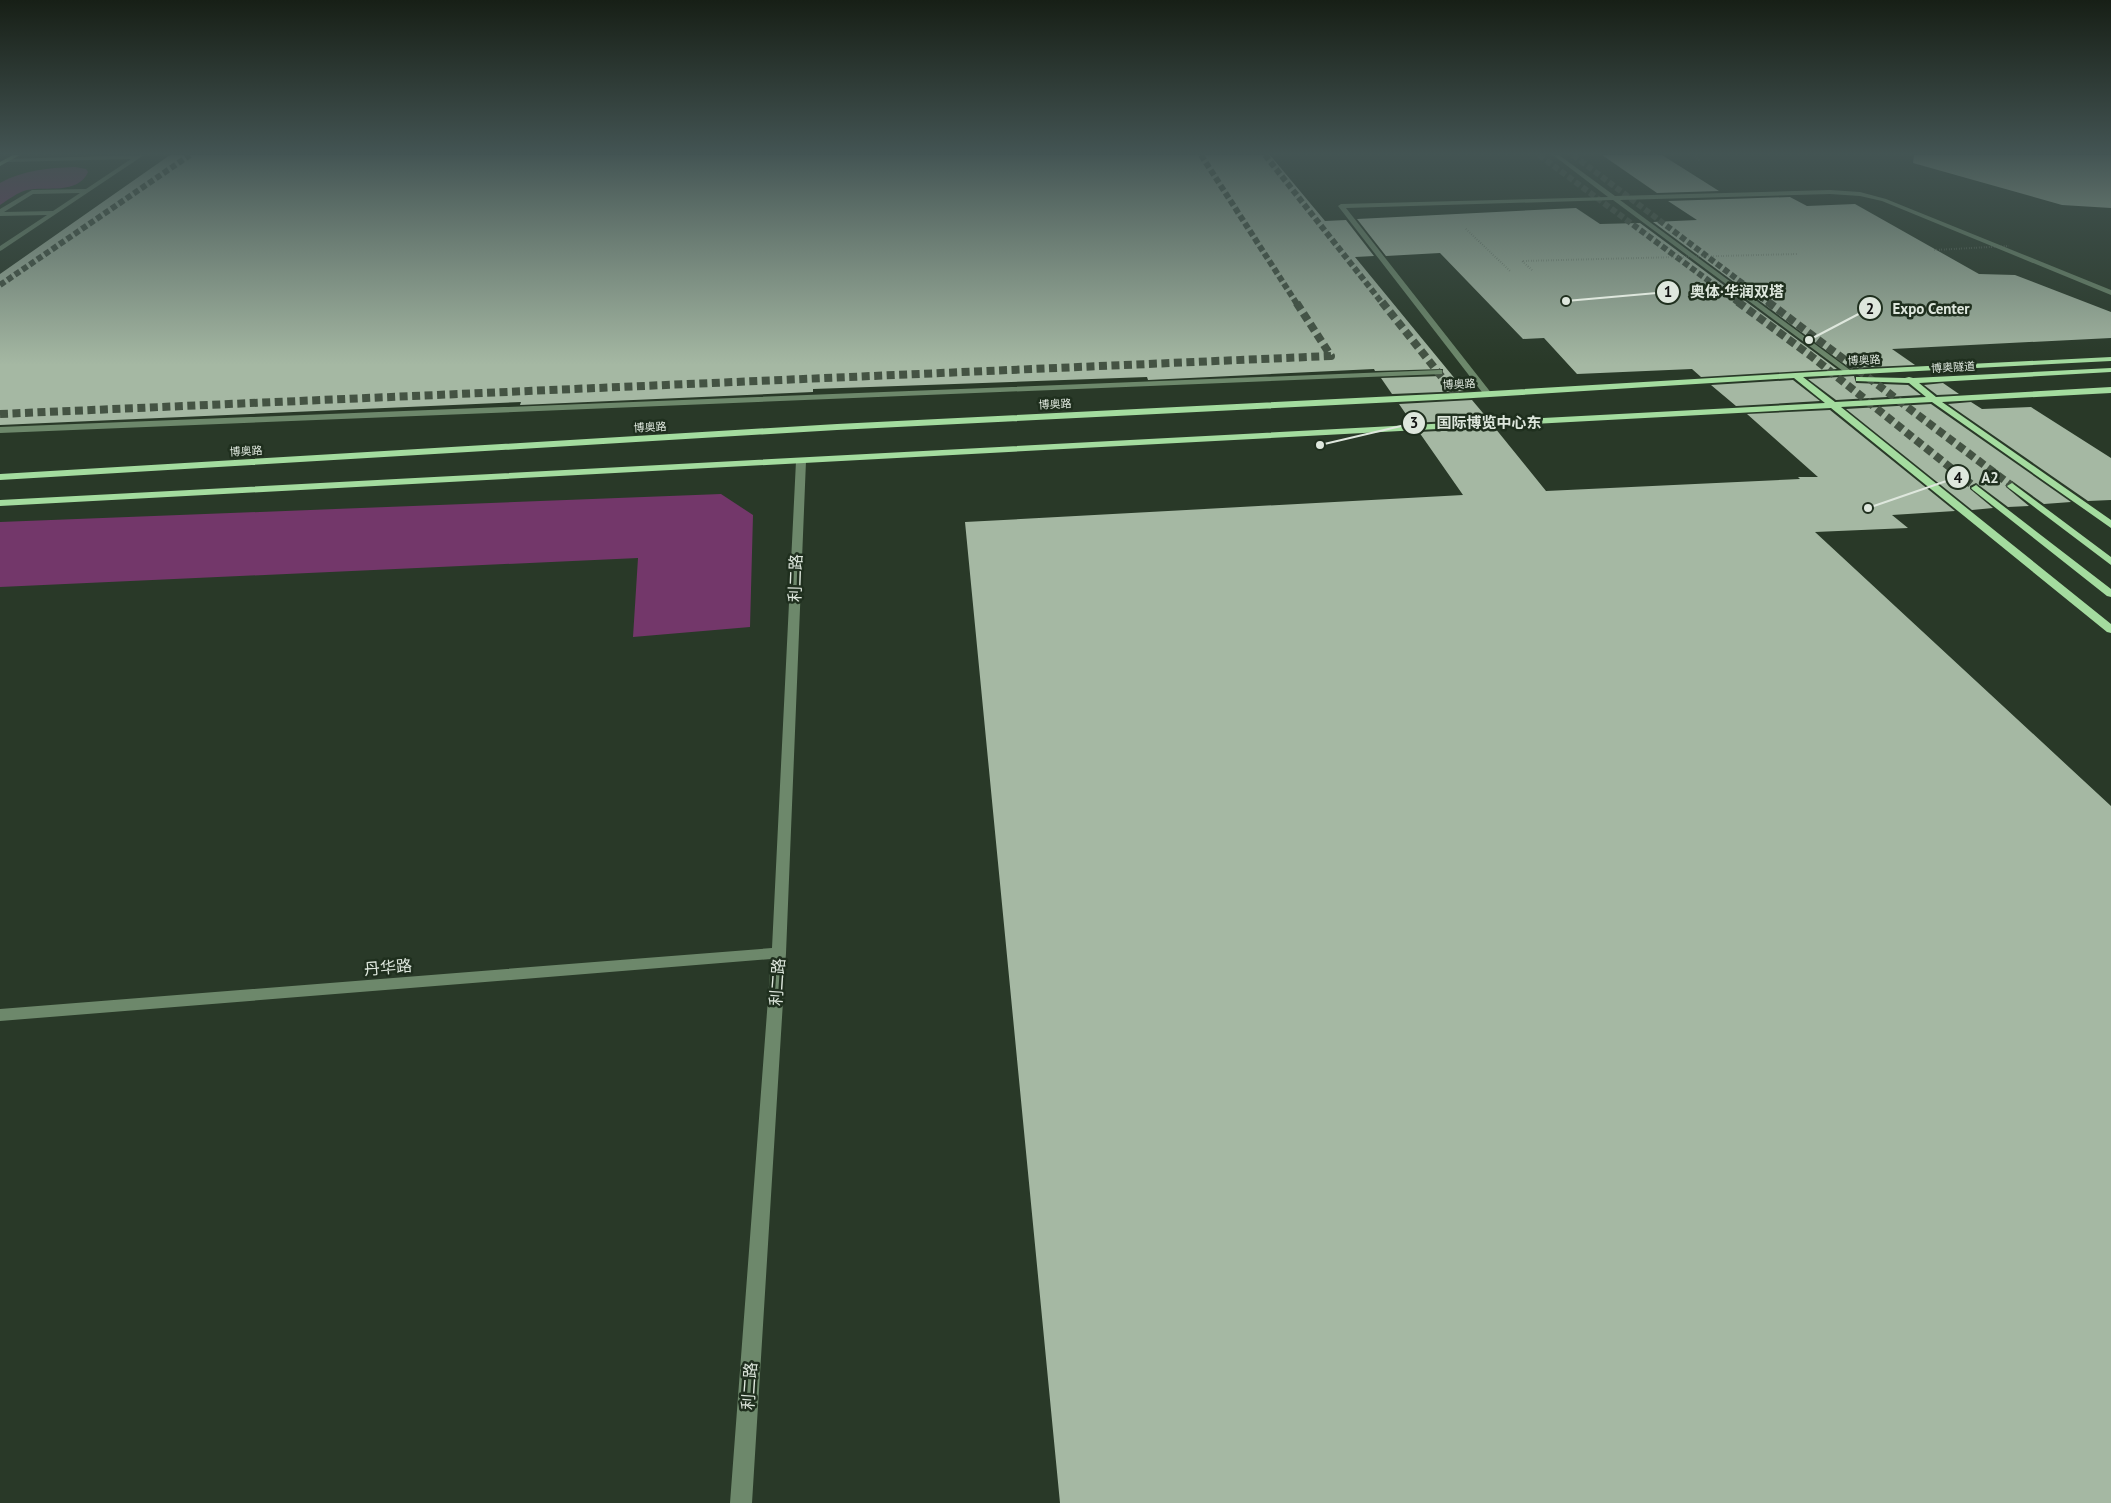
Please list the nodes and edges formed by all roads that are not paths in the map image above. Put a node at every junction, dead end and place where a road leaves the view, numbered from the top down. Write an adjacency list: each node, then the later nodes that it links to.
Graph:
1 (36, 225): 5 (street)
2 (1356, 225): 15 (street)
3 (1649, 225): 11 (street)
4 (1945, 225): 6 (street)
5 (0, 249)
6 (2111, 293)
7 (2111, 359): 8 (main road, 博奥路)
8 (1897, 369): 11 (main road, 博奥路); 13 (main road)
9 (2111, 370): 13 (main road, 博奥隧道)
10 (1439, 372): 18 (street)
11 (1847, 372): 12 (main road, 博奥路)
12 (1797, 376): 13 (main road, 博奥隧道); 15 (main road, 博奥路); 17 (main road)
13 (1912, 381): 16 (main road)
14 (2111, 390): 16 (main road)
15 (1488, 394): 20 (main road, 博奥路)
16 (1936, 401): 17 (main road); 24 (main road)
17 (1834, 405): 19 (main road); 27 (main road)
18 (0, 430)
19 (801, 461): 23 (main road); 28 (street, 利二路)
20 (0, 477)
21 (2012, 486): 25 (main road)
22 (1976, 488): 26 (main road)
23 (0, 503)
24 (2111, 526)
25 (2111, 562)
26 (2111, 594)
27 (2111, 630)
28 (779, 953): 29 (street, 丹华路); 30 (street, 利二路)
29 (0, 1015)
30 (741, 1503)

